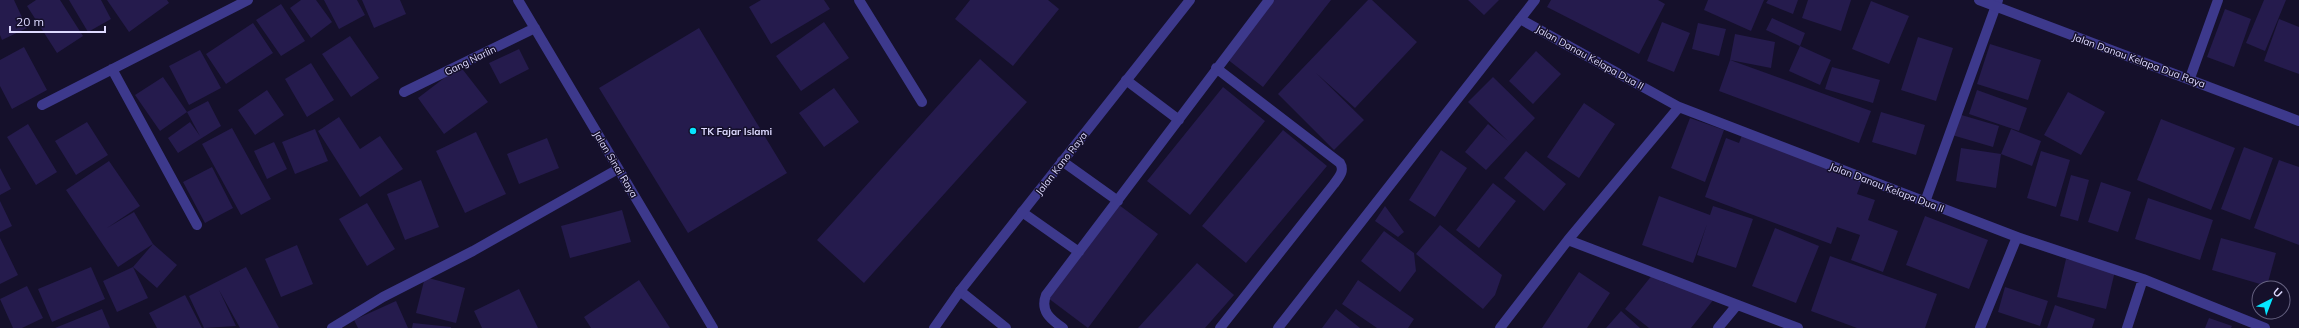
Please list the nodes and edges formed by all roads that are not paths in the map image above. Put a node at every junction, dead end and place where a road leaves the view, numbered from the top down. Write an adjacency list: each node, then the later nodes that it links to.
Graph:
1 (248, 0): 13 (street)
2 (518, 0): 11 (street, Jalan Sinai Raya)
3 (859, 0): 17 (street)
4 (1190, 0): 15 (street, Jalan Kano Raya)
5 (1269, 0): 12 (street)
6 (1535, 0): 10 (street)
7 (1979, 0): 9 (street, Jalan Danau Kelapa Dua Raya)
8 (2218, 0): 14 (street)
9 (1997, 3): 14 (street, Jalan Danau Kelapa Dua Raya); 25 (street)
10 (1520, 18): 19 (street, Jalan Danau Kelapa Dua II); 40 (street)
11 (535, 28): 16 (street, Gang Narlin); 23 (street, Jalan Sinai Raya)
12 (1216, 68): 20 (street); 39 (street)
13 (112, 69): 18 (street); 27 (street)
14 (2190, 78): 21 (street, Jalan Danau Kelapa Dua Raya)
15 (1126, 80): 20 (street); 22 (street, Jalan Kano Raya)
16 (404, 92)
17 (922, 102)
18 (42, 105)
19 (1679, 107): 25 (street, Jalan Danau Kelapa Dua II); 29 (street)
20 (1179, 120): 24 (street)
21 (2299, 121)
22 (1062, 162): 24 (street); 26 (street, Jalan Kano Raya)
23 (618, 169): 34 (street); 35 (street, Jalan Sinai Raya)
24 (1118, 200): 30 (street)
25 (1925, 202): 28 (street, Jalan Danau Kelapa Dua II)
26 (1022, 212): 30 (street); 32 (street, Jalan Kano Raya)
27 (197, 226)
28 (2017, 237): 31 (street, Jalan Danau Kelapa Dua II); 44 (street)
29 (1568, 240): 33 (street); 41 (street)
30 (1079, 252): 38 (street)
31 (2143, 279): 45 (street); 46 (street, Jalan Danau Kelapa Dua II)
32 (960, 291): 36 (street, Jalan Kano Raya); 37 (street)
33 (1738, 305): 42 (street); 43 (street)
34 (332, 328)
35 (713, 328)
36 (934, 328)
37 (1006, 328)
38 (1063, 328)
39 (1220, 328)
40 (1278, 328)
41 (1500, 328)
42 (1718, 328)
43 (1798, 328)
44 (1980, 328)
45 (2128, 328)
46 (2265, 328)

